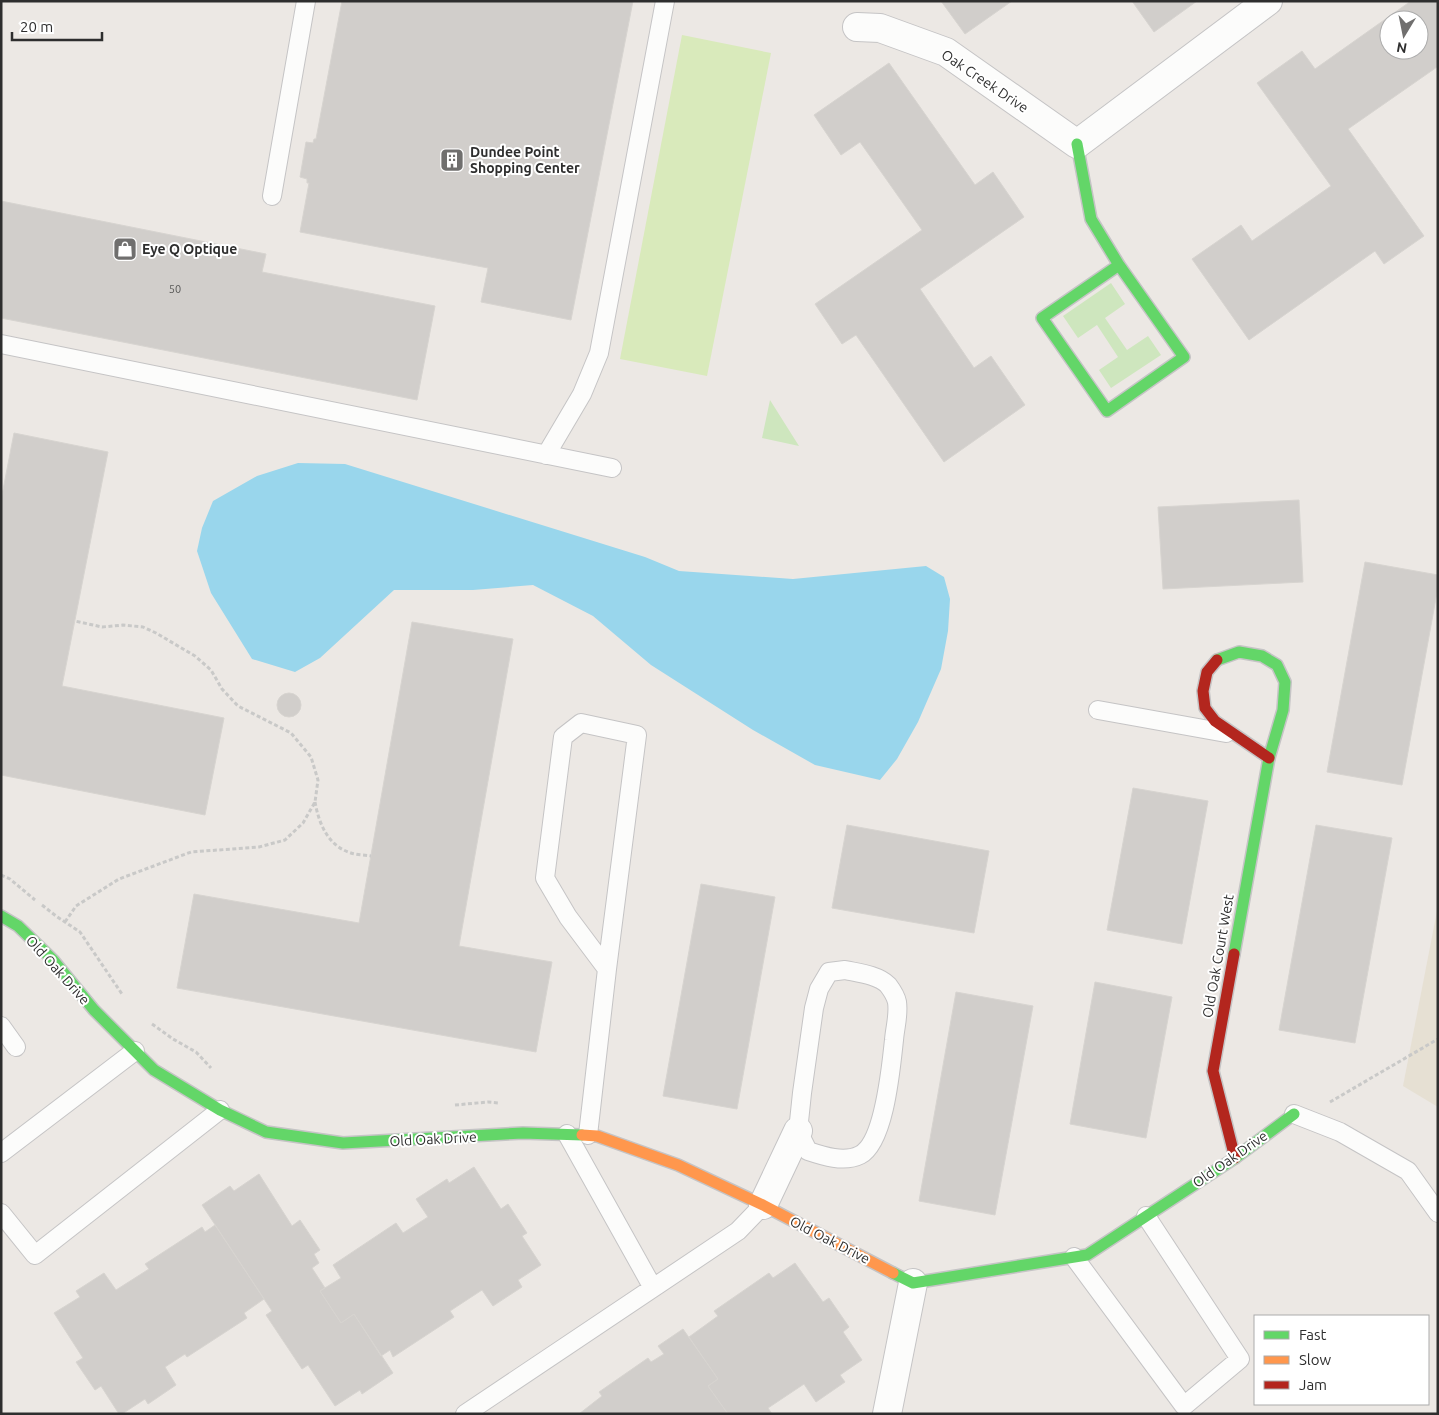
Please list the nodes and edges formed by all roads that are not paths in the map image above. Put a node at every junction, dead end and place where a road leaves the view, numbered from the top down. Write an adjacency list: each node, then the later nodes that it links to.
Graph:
1 (306, 1): 6 (lane)
2 (665, 1): 9 (lane)
3 (1268, 1): 5 (street)
4 (857, 26): 5 (street, Oak Creek Drive)
5 (1078, 144): 7 (street)
6 (272, 196)
7 (1119, 265): 7 (street)
8 (1, 344): 9 (lane)
9 (546, 455): 10 (lane)
10 (612, 468)
11 (1098, 710): 12 (lane)
12 (1235, 735): 13 (street, Old Oak Court West); 13 (street, Old Oak Court West)
13 (1269, 758): 25 (street, Old Oak Court West)
14 (1, 916): 18 (street, Old Oak Drive)
15 (607, 969): 15 (lane); 23 (lane)
16 (1, 1026): 17 (lane)
17 (16, 1046)
18 (135, 1051): 19 (street, Old Oak Drive); 24 (lane)
19 (220, 1110): 22 (street, Old Oak Drive); 27 (lane)
20 (1294, 1114): 25 (street, Old Oak Drive); 28 (lane)
21 (798, 1131): 21 (lane); 26 (street)
22 (567, 1134): 23 (street, Old Oak Drive); 32 (lane)
23 (588, 1135): 26 (street, Old Oak Drive)
24 (1, 1153)
25 (1235, 1158): 29 (street, Old Oak Drive)
26 (763, 1205): 31 (street, Old Oak Drive); 32 (lane)
27 (1, 1213)
28 (1438, 1213)
29 (1146, 1216): 30 (street, Old Oak Drive); 30 (lane)
30 (1074, 1257): 31 (street, Old Oak Drive)
31 (914, 1283): 34 (street)
32 (653, 1288): 33 (lane)
33 (465, 1414)
34 (887, 1414)

